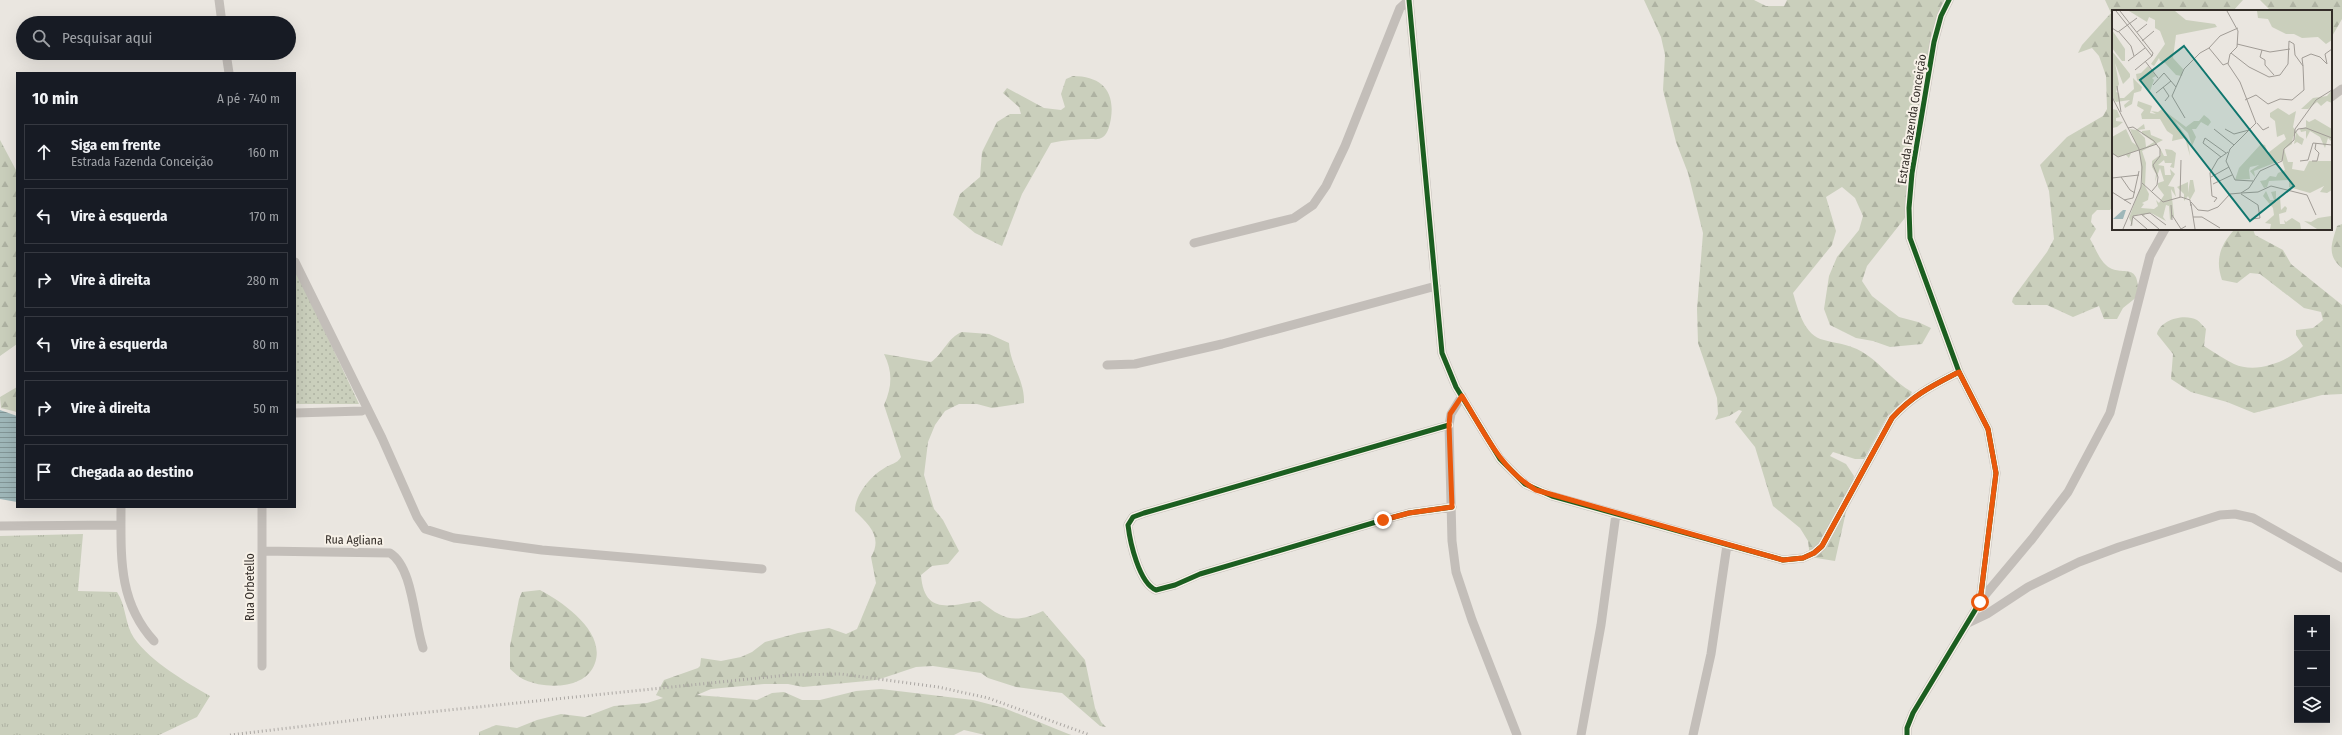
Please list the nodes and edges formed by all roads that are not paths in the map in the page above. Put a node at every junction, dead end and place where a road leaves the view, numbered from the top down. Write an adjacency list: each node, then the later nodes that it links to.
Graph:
1 (219, 0): 4 (street)
2 (1409, 0): 10 (street); 12 (street)
3 (1949, 0): 14 (street, Estrada Fazenda Conceição)
4 (221, 16)
5 (227, 60): 6 (street)
6 (229, 72)
7 (2342, 89): 8 (street)
8 (2332, 96)
9 (2164, 230): 29 (street)
10 (1194, 243)
11 (296, 264): 28 (street)
12 (1436, 286): 13 (street); 15 (street)
13 (1106, 365)
14 (1959, 372): 25 (street); 29 (street, Estrada Fazenda Conceição)
15 (1462, 396): 18 (street); 22 (street)
16 (362, 411): 17 (street)
17 (296, 413)
18 (1449, 425): 19 (street); 19 (street)
19 (1452, 507): 34 (street)
20 (121, 508): 23 (street)
21 (262, 508): 26 (street, Rua Orbetello)
22 (1616, 514): 25 (street); 35 (street)
23 (121, 525): 24 (street); 31 (street)
24 (0, 526)
25 (1727, 545): 36 (street)
26 (262, 551): 32 (street, Rua Agliana); 33 (street, Rua Orbetello)
27 (2342, 568): 30 (street)
28 (762, 569)
29 (1980, 602): 30 (street, Estrada Fazenda Conceição)
30 (1968, 623): 37 (street, Estrada Fazenda Conceição)
31 (154, 641)
32 (423, 648)
33 (262, 666)
34 (1517, 735)
35 (1581, 735)
36 (1694, 735)
37 (1907, 735)

